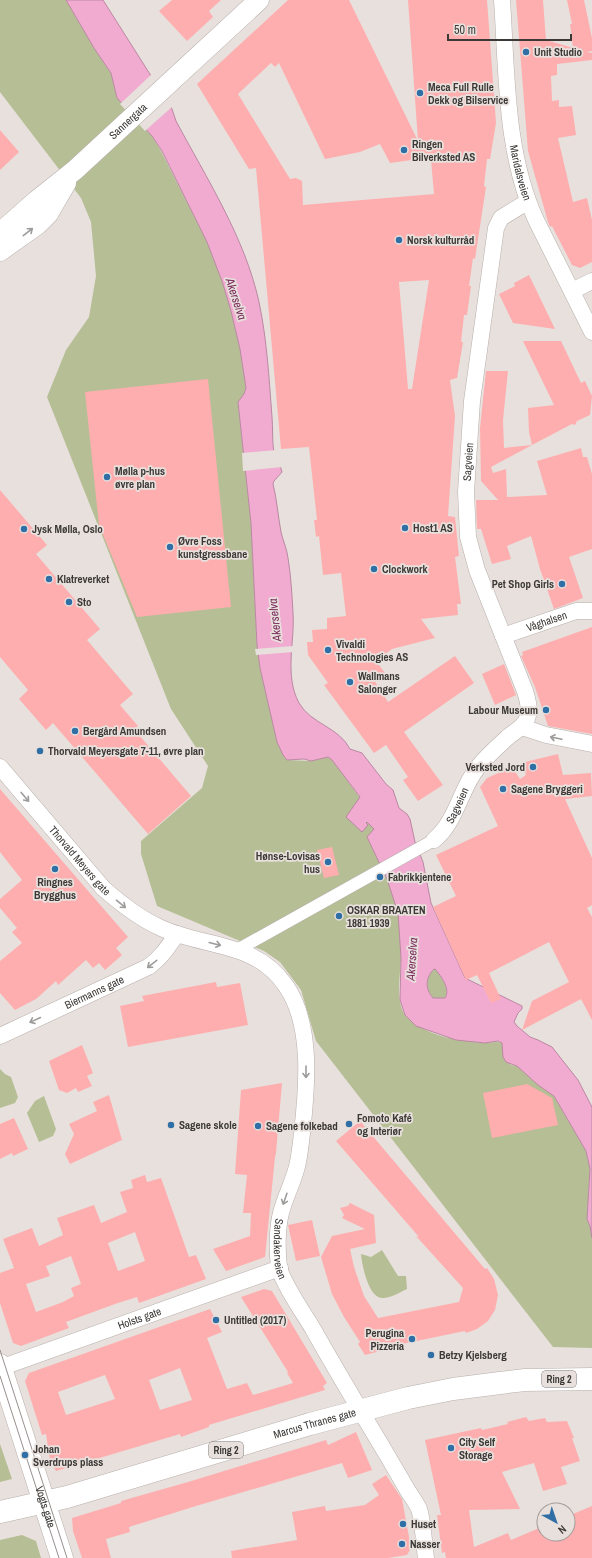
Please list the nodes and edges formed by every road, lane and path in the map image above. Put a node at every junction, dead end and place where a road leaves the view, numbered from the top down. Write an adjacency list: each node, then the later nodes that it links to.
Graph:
1 (259, 0): 3 (street, Sannergata)
2 (502, 0): 4 (street, Maridalsveien)
3 (75, 170): 5 (street, Sannergata); 6 (street, Sannergata, one-way to 3)
4 (527, 202): 8 (street, Maridalsveien); 11 (street, Sagveien)
5 (0, 233)
6 (0, 251)
7 (592, 281): 8 (street)
8 (572, 291): 9 (street, Maridalsveien)
9 (592, 332)
10 (592, 611): 11 (street, Våghalsen)
11 (503, 636): 12 (street, Sagveien)
12 (522, 727): 13 (street, one-way to 12); 15 (street, Sagveien)
13 (592, 744)
14 (0, 767): 16 (street, Thorvald Meyers gate, one-way to 16)
15 (432, 841): 17 (street, Sagveien)
16 (177, 934): 17 (street, Sandakerveien, one-way to 17); 18 (street, Biermanns gate, one-way to 18)
17 (237, 950): 19 (street, Sandakerveien, one-way to 19)
18 (0, 1036)
19 (280, 1268): 20 (street, Holsts gate); 22 (street, Sandakerveien)
20 (0, 1367): 23 (main road, Vogts gate)
21 (592, 1378): 22 (main road, Marcus Thranes gate / Ring 2)
22 (359, 1410): 23 (main road, Marcus Thranes gate / Ring 2); 26 (street, Sandakerveien)
23 (44, 1502): 24 (main road, Ring 2); 25 (main road, Vogts gate)
24 (0, 1512)
25 (62, 1558)
26 (426, 1558)

